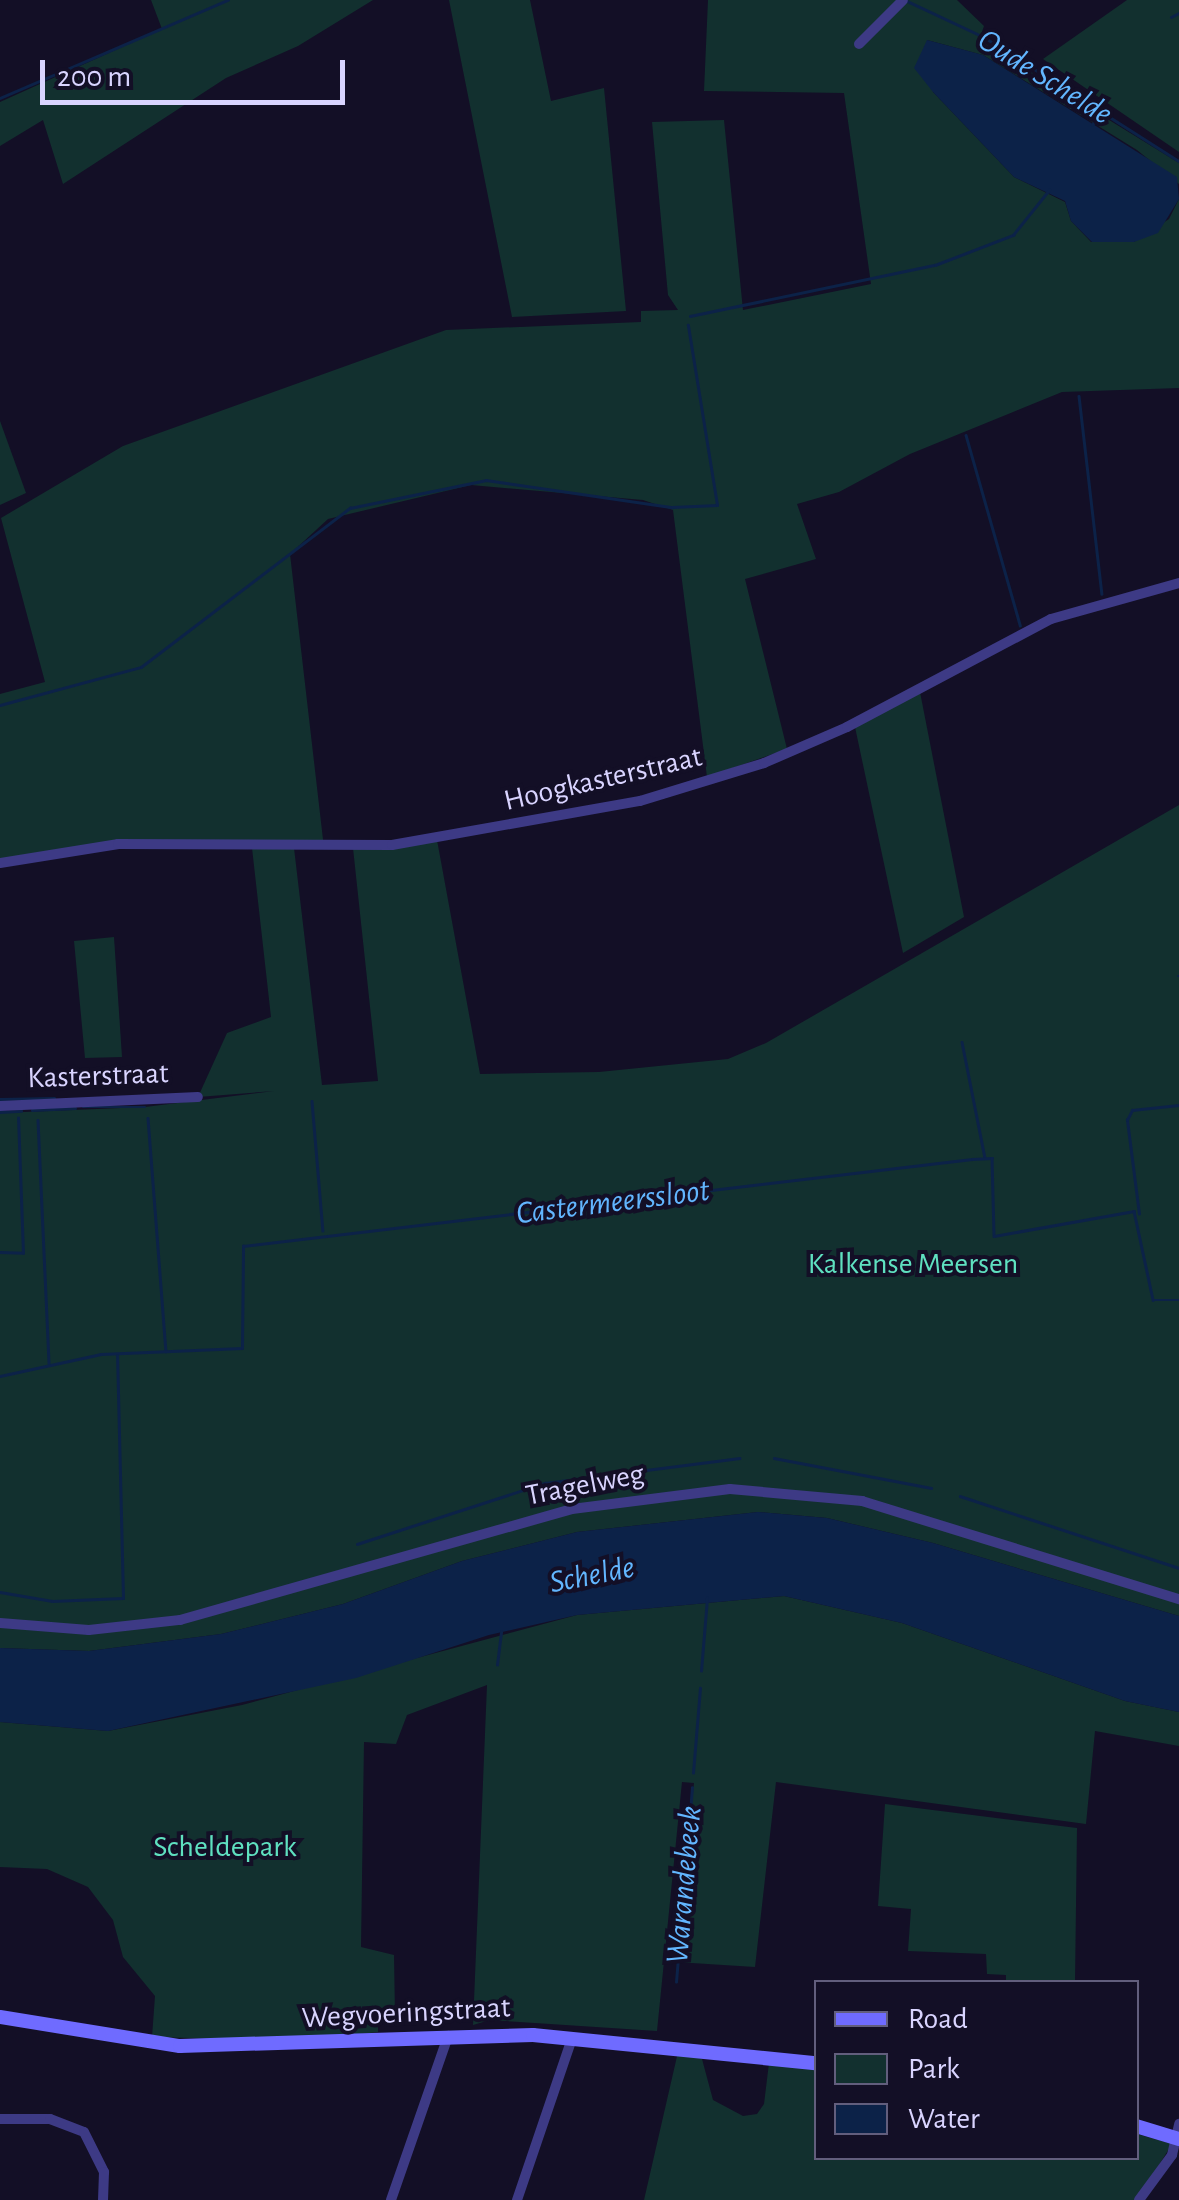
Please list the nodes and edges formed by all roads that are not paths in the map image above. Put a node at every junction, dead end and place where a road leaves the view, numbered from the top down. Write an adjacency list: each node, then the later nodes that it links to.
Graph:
1 (903, 0): 2 (street)
2 (859, 44)
3 (1179, 583): 4 (street, Hoogkasterstraat)
4 (0, 862)
5 (198, 1097): 6 (street, Kasterstraat)
6 (0, 1106)
7 (1179, 1599): 8 (street, Tragelweg)
8 (0, 1623)
9 (0, 2017): 10 (main road, Wegvoeringstraat)
10 (448, 2036): 11 (main road, Wegvoeringstraat); 17 (street)
11 (572, 2038): 12 (main road, Wegvoeringstraat); 18 (street)
12 (814, 2063)
13 (0, 2120): 16 (street)
14 (1142, 2128): 15 (main road)
15 (1178, 2134): 19 (street)
16 (103, 2200)
17 (391, 2200)
18 (517, 2200)
19 (1139, 2200)

